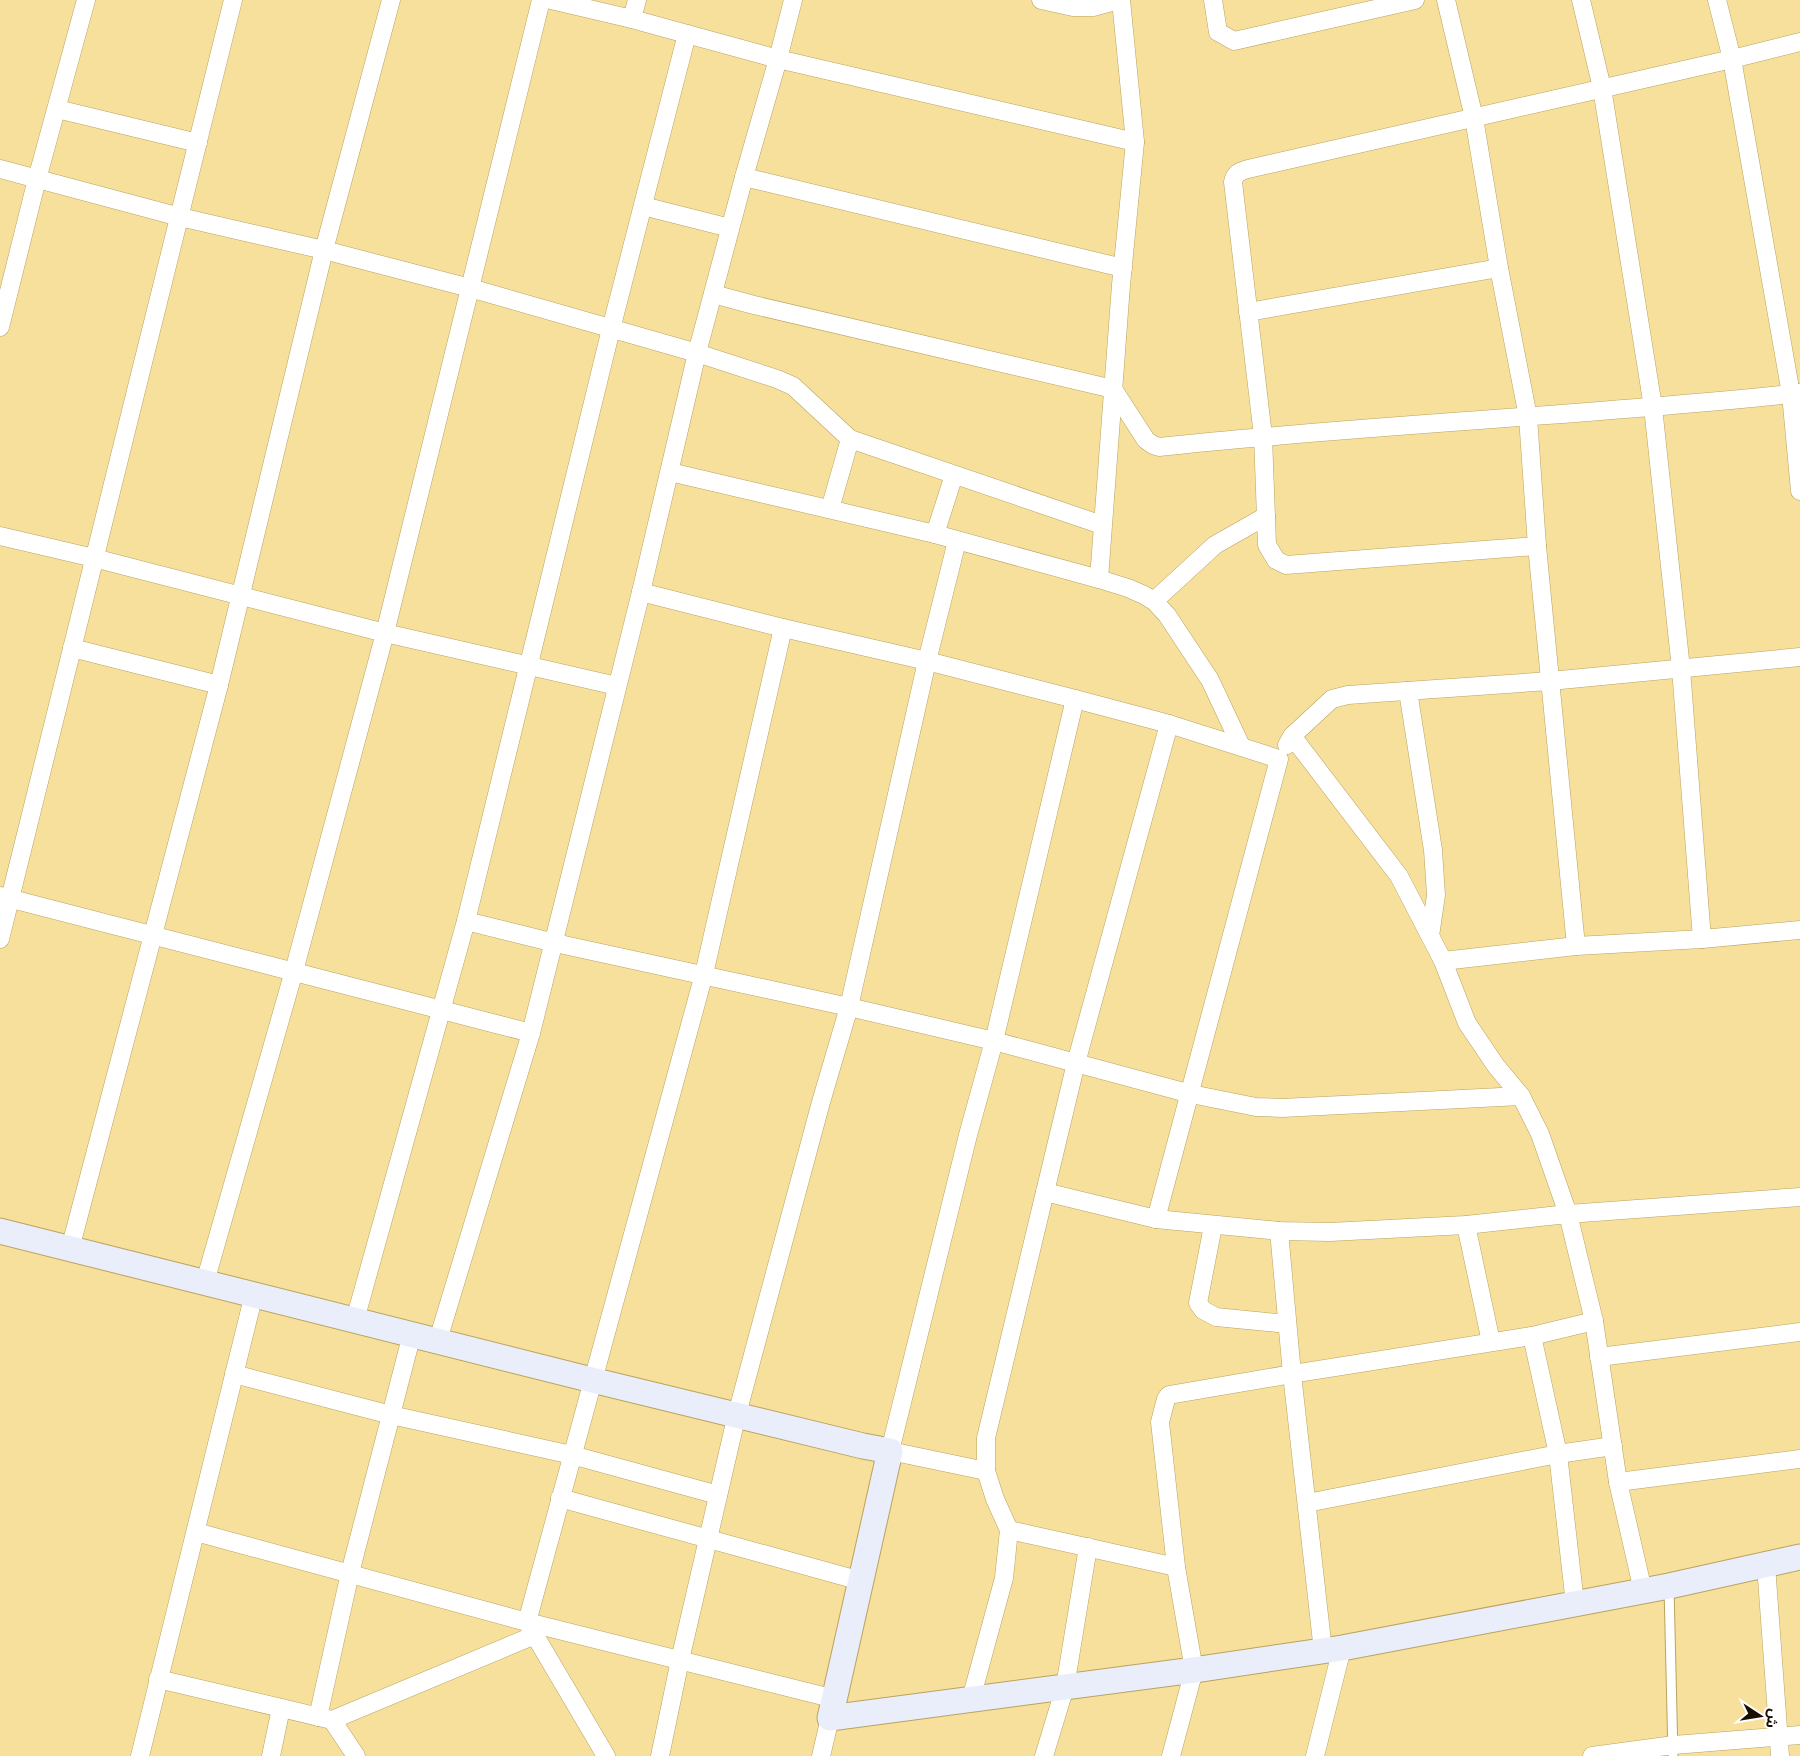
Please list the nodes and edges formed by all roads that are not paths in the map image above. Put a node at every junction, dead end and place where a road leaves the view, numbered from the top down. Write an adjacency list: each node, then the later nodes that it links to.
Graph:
1 (86, 0): 21 (street)
2 (233, 0): 24 (street)
3 (391, 0): 31 (street)
4 (541, 0): 34 (street)
5 (551, 0): 15 (street)
6 (637, 0): 15 (street)
7 (793, 0): 18 (street)
8 (1041, 0): 9 (street)
9 (1120, 0): 23 (street)
10 (1213, 0): 11 (street)
11 (1415, 0)
12 (1446, 0): 22 (street)
13 (1580, 0): 20 (street)
14 (1717, 0): 19 (street)
15 (632, 19): 16 (street)
16 (687, 34): 18 (street); 28 (street)
17 (1800, 42): 19 (street)
18 (778, 59): 23 (street); 26 (street)
19 (1732, 59): 20 (street); 42 (street)
20 (1602, 88): 22 (street); 43 (street)
21 (57, 109): 24 (street); 27 (street)
22 (1474, 118): 33 (street); 37 (street)
23 (1135, 142): 32 (street)
24 (198, 144): 29 (street)
25 (0, 170): 27 (street)
26 (744, 178): 30 (street); 32 (street)
27 (37, 180): 29 (street); 36 (street)
28 (643, 206): 30 (street); 39 (street)
29 (180, 217): 31 (street); 57 (street)
30 (730, 228): 35 (street)
31 (324, 250): 34 (street); 60 (street)
32 (1123, 268): 41 (street)
33 (1499, 268): 37 (street); 44 (street)
34 (470, 288): 39 (street); 63 (street)
35 (713, 294): 40 (street); 41 (street)
36 (3, 304): 38 (street)
37 (1248, 312): 45 (street)
38 (0, 327)
39 (611, 329): 40 (street); 67 (street)
40 (697, 353): 46 (street); 47 (street)
41 (1113, 389): 45 (street); 52 (street)
42 (1795, 393): 43 (street); 49 (street)
43 (1653, 407): 44 (street); 68 (street)
44 (1528, 417): 45 (street); 56 (street)
45 (1263, 436): 51 (street)
46 (850, 439): 48 (street); 50 (street)
47 (670, 472): 50 (street); 59 (street)
48 (954, 475): 52 (street); 53 (street)
49 (1800, 491)
50 (830, 509): 53 (street)
51 (1266, 516): 56 (street); 61 (street)
52 (1102, 525): 58 (street)
53 (935, 534): 55 (street)
54 (0, 536): 57 (street)
55 (957, 541): 58 (street); 66 (street)
56 (1537, 546): 69 (street)
57 (94, 558): 60 (street); 64 (street)
58 (1099, 579): 61 (street)
59 (641, 592): 62 (street); 71 (street)
60 (242, 595): 63 (street); 70 (street)
61 (1154, 600): 76 (street)
62 (783, 628): 66 (street); 89 (street)
63 (385, 633): 67 (street); 88 (street)
64 (72, 648): 70 (street); 78 (street)
65 (1800, 657): 68 (street)
66 (927, 661): 73 (street); 90 (street)
67 (530, 666): 71 (street); 79 (street)
68 (1681, 669): 69 (street); 84 (street)
69 (1550, 681): 72 (street); 86 (street)
70 (219, 685): 82 (street)
71 (617, 686): 85 (street)
72 (1408, 691): 75 (street); 81 (street)
73 (1075, 699): 74 (street); 93 (street)
74 (1169, 724): 76 (street); 94 (street)
75 (1292, 736): 77 (street); 81 (street)
76 (1241, 746): 77 (street)
77 (1279, 759): 95 (street)
78 (5, 897): 82 (street); 83 (street)
79 (466, 921): 85 (street); 91 (street)
80 (1800, 930): 84 (street)
81 (1430, 936): 87 (street)
82 (154, 937): 88 (street); 105 (street)
83 (0, 939)
84 (1702, 939): 86 (street)
85 (555, 943): 89 (street); 92 (street)
86 (1576, 946): 87 (street)
87 (1443, 961): 96 (street)
88 (294, 971): 91 (street); 106 (street)
89 (704, 974): 90 (street); 119 (street)
90 (849, 1006): 93 (street); 120 (street)
91 (440, 1009): 92 (street); 108 (street)
92 (531, 1033): 114 (street)
93 (994, 1041): 94 (street); 123 (street)
94 (1076, 1063): 95 (street); 97 (street)
95 (1191, 1094): 96 (street); 100 (street)
96 (1521, 1096): 99 (street)
97 (1045, 1192): 100 (street); 127 (street)
98 (1800, 1197): 99 (street)
99 (1568, 1214): 101 (street); 109 (street)
100 (1156, 1219): 102 (street)
101 (1466, 1225): 104 (street); 115 (street)
102 (1213, 1226): 104 (street); 110 (street)
103 (0, 1231): 105 (street)
104 (1279, 1231): 110 (street)
105 (70, 1249): 106 (street)
106 (205, 1282): 107 (street)
107 (254, 1294): 108 (street); 117 (street)
108 (355, 1320): 112 (street)
109 (1594, 1320): 113 (street); 116 (street)
110 (1288, 1324): 118 (street)
111 (1800, 1332): 116 (street)
112 (412, 1334): 114 (street); 121 (street)
113 (1532, 1336): 115 (street); 124 (street)
114 (438, 1340): 119 (street)
115 (1491, 1342): 118 (street)
116 (1599, 1358): 122 (street)
117 (234, 1374): 121 (street); 133 (street)
118 (1292, 1374): 131 (street); 138 (street)
119 (592, 1380): 120 (street); 125 (street)
120 (737, 1414): 123 (street); 129 (street)
121 (391, 1415): 125 (street); 139 (street)
122 (1613, 1446): 124 (street); 128 (street)
123 (890, 1451): 127 (street); 140 (street)
124 (1558, 1454): 131 (street); 143 (street)
125 (572, 1455): 129 (street); 130 (street)
126 (1800, 1459): 128 (street)
127 (986, 1471): 132 (street)
128 (1618, 1482): 142 (street)
129 (718, 1495): 134 (street)
130 (560, 1498): 134 (street); 144 (street)
131 (1307, 1503): 145 (street)
132 (1009, 1530): 135 (street); 150 (street)
133 (196, 1532): 139 (street); 148 (street)
134 (708, 1538): 140 (street); 146 (street)
135 (1088, 1548): 138 (street); 149 (street)
136 (1800, 1557): 137 (street)
137 (1766, 1565): 141 (street); 155 (street)
138 (1176, 1567): 147 (street)
139 (350, 1573): 144 (street); 153 (street)
140 (861, 1581): 152 (street)
141 (1669, 1586): 142 (street); 156 (lane)
142 (1643, 1591): 143 (street)
143 (1575, 1604): 145 (street)
144 (531, 1629): 146 (street); 153 (street); 160 (street)
145 (1332, 1650): 147 (street); 165 (street)
146 (680, 1660): 152 (street); 161 (street)
147 (1194, 1670): 149 (street); 164 (street)
148 (158, 1679): 151 (street); 157 (street)
149 (1065, 1687): 150 (street); 163 (street)
150 (971, 1699): 152 (street)
151 (281, 1708): 153 (street); 158 (street)
152 (833, 1708): 162 (street)
153 (325, 1718): 159 (street)
154 (1800, 1735): 155 (street)
155 (1779, 1737): 156 (street); 167 (street)
156 (1673, 1750): 166 (street)
157 (140, 1756)
158 (271, 1756)
159 (356, 1756)
160 (606, 1756)
161 (660, 1756)
162 (821, 1756)
163 (1044, 1756)
164 (1171, 1756)
165 (1315, 1756)
166 (1592, 1756)
167 (1780, 1756)

